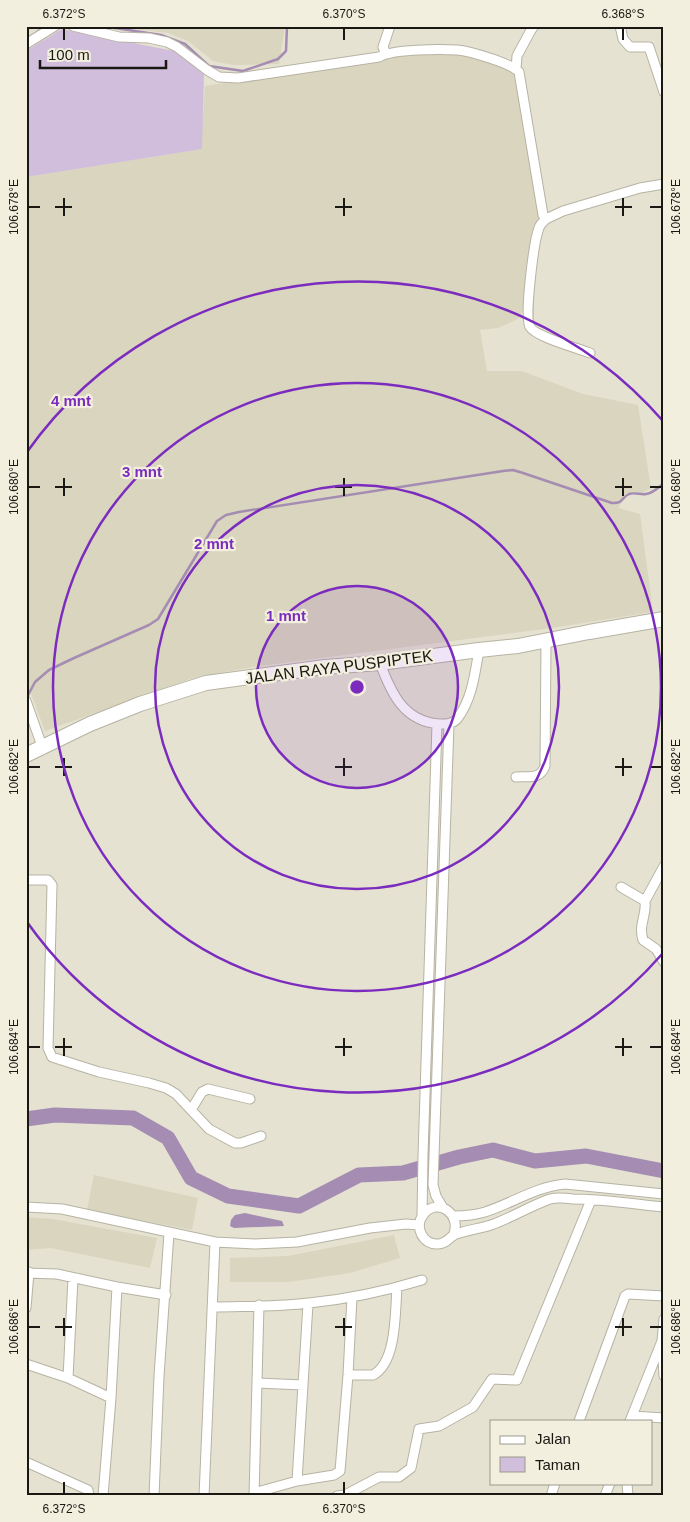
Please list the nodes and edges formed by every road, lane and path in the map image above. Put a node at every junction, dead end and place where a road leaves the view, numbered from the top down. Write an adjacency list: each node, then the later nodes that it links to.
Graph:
1 (55, 26): 6 (street)
2 (73, 26): 7 (street)
3 (390, 26): 7 (street)
4 (534, 26): 8 (street)
5 (620, 26): 9 (street)
6 (26, 44)
7 (386, 54): 8 (street)
8 (516, 69): 11 (street)
9 (664, 92)
10 (664, 184): 11 (street)
11 (546, 219): 12 (street)
12 (590, 353)
13 (664, 619): 14 (main road, JALAN RAYA PUSPIPTEK)
14 (546, 642): 15 (main road, JALAN RAYA PUSPIPTEK); 22 (street)
15 (479, 650): 16 (main road, JALAN RAYA PUSPIPTEK); 19 (street)
16 (380, 663): 18 (street); 20 (main road, JALAN RAYA PUSPIPTEK)
17 (27, 703): 20 (street)
18 (437, 724): 19 (street); 36 (street)
19 (449, 724): 35 (street)
20 (42, 746): 21 (main road, JALAN RAYA PUSPIPTEK)
21 (26, 755)
22 (516, 777)
23 (664, 866): 26 (street)
24 (26, 880): 29 (street)
25 (621, 887): 26 (street)
26 (645, 901): 27 (street)
27 (664, 962)
28 (250, 1099): 29 (street)
29 (191, 1110): 30 (street)
30 (261, 1136)
31 (664, 1194): 37 (street)
32 (591, 1200): 34 (street); 40 (street); 75 (street)
33 (26, 1206): 39 (street)
34 (664, 1207)
35 (443, 1208): 36 (street); 37 (street)
36 (422, 1215): 38 (street)
37 (454, 1216): 40 (street)
38 (419, 1225): 40 (street); 41 (street)
39 (170, 1233): 41 (street); 47 (street)
40 (453, 1236)
41 (215, 1242): 52 (street)
42 (28, 1273): 43 (street); 53 (street)
43 (74, 1278): 45 (street); 59 (street)
44 (422, 1280): 46 (street)
45 (117, 1287): 47 (street); 62 (street)
46 (397, 1288): 49 (street); 57 (street)
47 (166, 1295): 73 (street)
48 (664, 1296): 65 (street)
49 (352, 1297): 50 (street); 57 (street)
50 (308, 1304): 51 (street); 61 (street)
51 (259, 1305): 52 (street); 60 (street)
52 (213, 1307): 74 (street)
53 (26, 1308)
54 (664, 1319): 55 (street)
55 (662, 1341): 58 (street); 64 (street)
56 (26, 1364): 59 (street)
57 (348, 1376): 67 (street)
58 (664, 1376)
59 (68, 1378): 62 (street)
60 (257, 1383): 61 (street); 70 (street)
61 (303, 1385): 67 (street)
62 (110, 1398): 72 (street)
63 (664, 1418): 64 (street)
64 (631, 1419)
65 (579, 1420)
66 (26, 1462): 71 (street)
67 (297, 1481): 70 (street)
68 (555, 1484): 76 (street)
69 (610, 1484): 77 (street)
70 (254, 1495)
71 (89, 1496)
72 (103, 1496)
73 (154, 1496)
74 (204, 1496)
75 (337, 1496)
76 (551, 1496)
77 (605, 1496)

